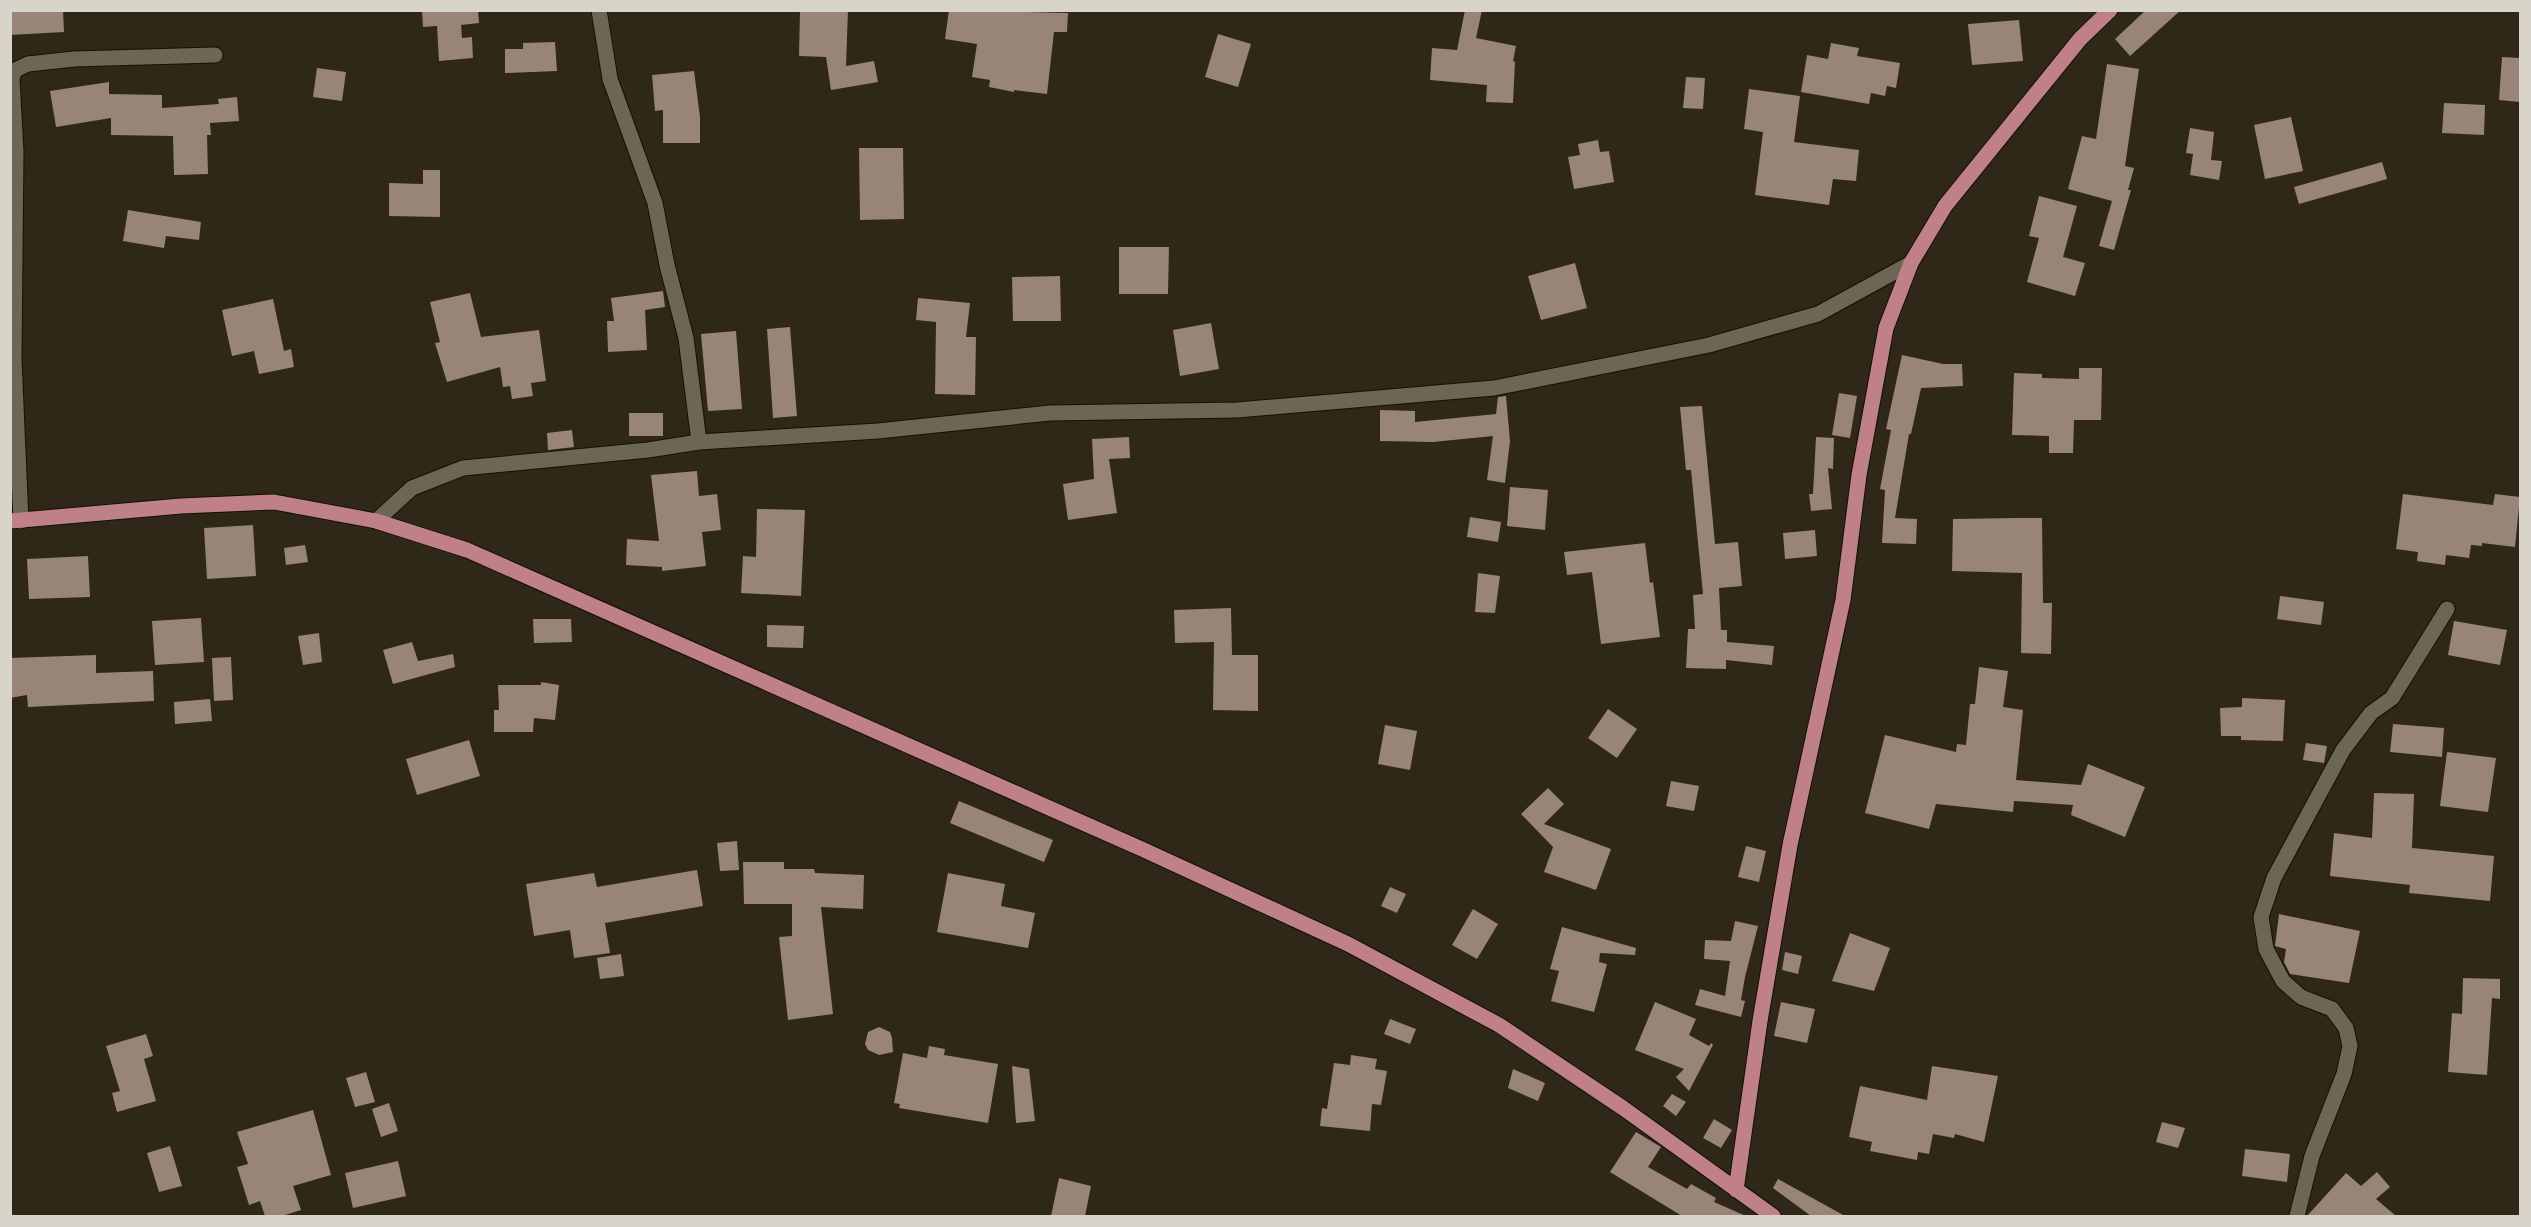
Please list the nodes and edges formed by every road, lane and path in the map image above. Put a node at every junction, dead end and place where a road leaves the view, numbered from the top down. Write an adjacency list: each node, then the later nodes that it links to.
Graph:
1 (599, 10): 5 (street)
2 (2110, 10): 4 (main road)
3 (215, 55): 6 (street)
4 (1911, 263): 5 (street); 9 (main road)
5 (699, 442): 7 (street)
6 (16, 521): 7 (main road)
7 (376, 521): 9 (main road)
8 (2447, 609): 11 (street)
9 (1736, 1190): 10 (main road)
10 (1767, 1215)
11 (2297, 1216)

